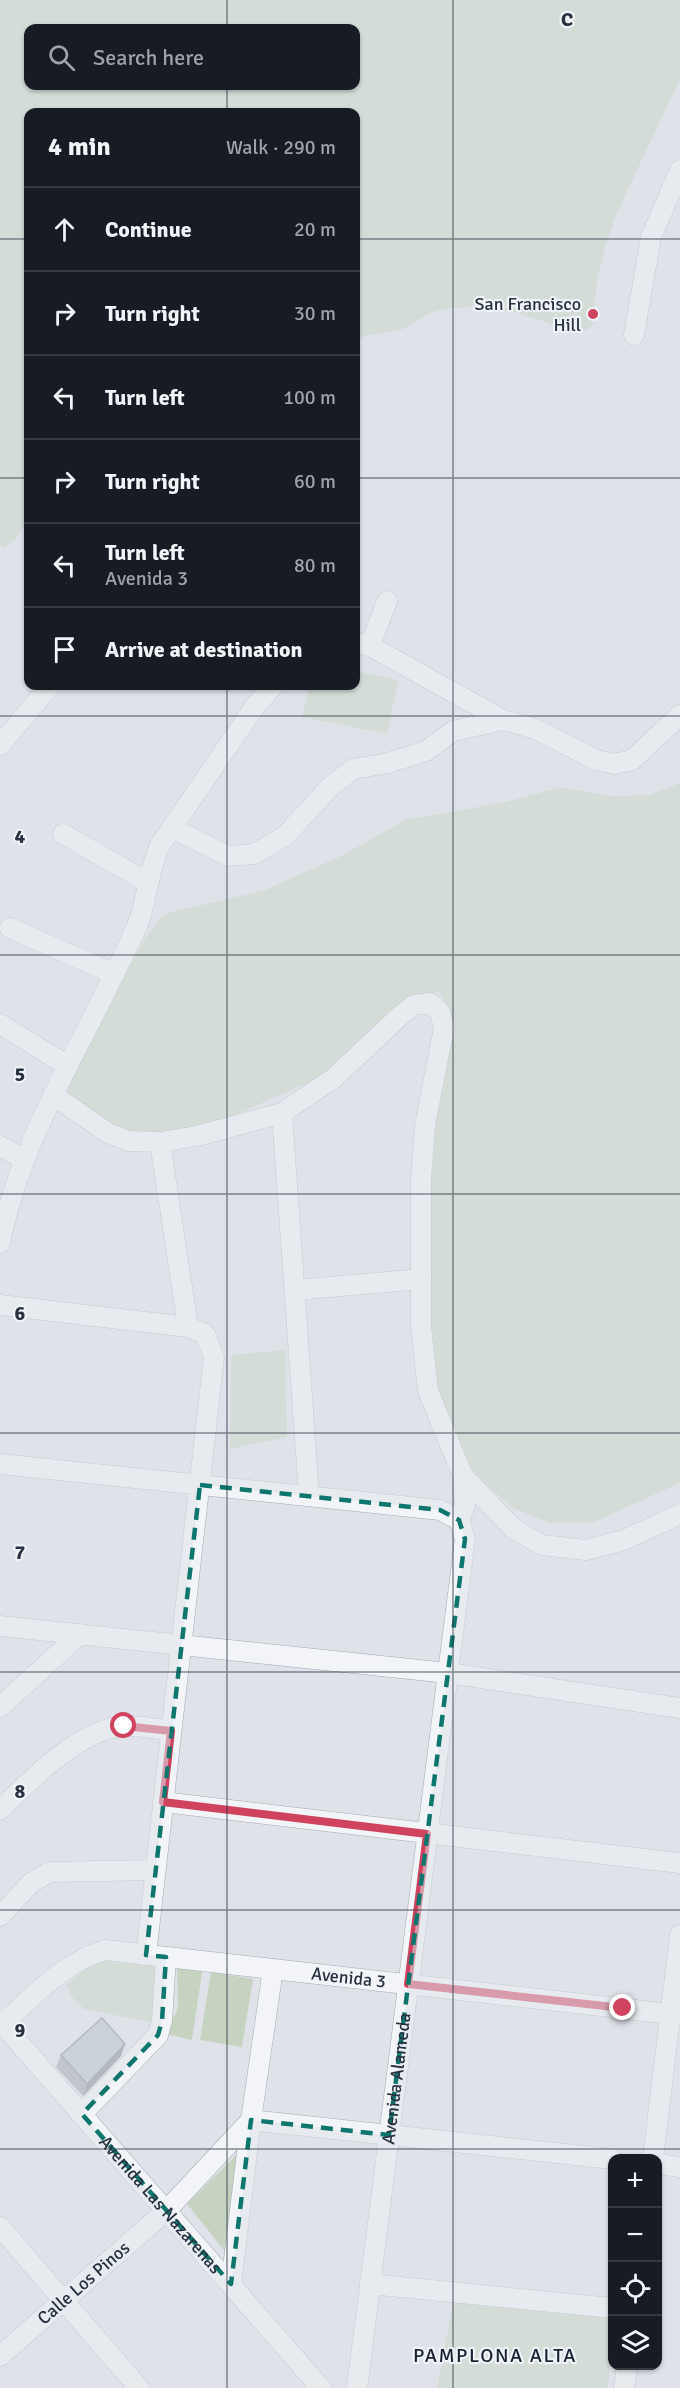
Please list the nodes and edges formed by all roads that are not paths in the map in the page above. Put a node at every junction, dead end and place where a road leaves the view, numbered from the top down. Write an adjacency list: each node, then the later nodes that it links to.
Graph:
1 (680, 170): 2 (street)
2 (634, 335)
3 (387, 601): 4 (street)
4 (363, 645): 8 (street)
5 (47, 690): 9 (street)
6 (269, 690): 10 (street)
7 (680, 715): 8 (street)
8 (502, 720): 10 (street)
9 (0, 745)
10 (172, 828): 12 (street)
11 (63, 834): 12 (street)
12 (147, 882): 14 (street)
13 (10, 928): 14 (street)
14 (114, 974): 16 (street)
15 (0, 1024): 16 (street)
16 (68, 1066): 17 (street)
17 (53, 1095): 19 (street); 21 (street)
18 (282, 1113): 19 (street); 23 (street); 24 (street)
19 (160, 1142): 26 (street)
20 (0, 1146): 21 (street)
21 (24, 1159): 22 (street)
22 (0, 1243)
23 (421, 1279): 24 (street); 28 (street)
24 (294, 1290): 30 (street)
25 (0, 1305): 26 (street)
26 (188, 1327): 29 (street)
27 (0, 1464): 29 (street)
28 (463, 1476): 31 (street); 32 (street, Avenida Alameda)
29 (200, 1485): 30 (street); 35 (street)
30 (309, 1496): 32 (street)
31 (680, 1514)
32 (459, 1520): 36 (street, Avenida Alameda)
33 (0, 1626): 34 (street)
34 (80, 1634): 35 (street); 37 (street)
35 (181, 1644): 36 (street); 39 (street)
36 (448, 1673): 38 (street); 42 (street, Avenida Alameda)
37 (0, 1707)
38 (680, 1708)
39 (171, 1731): 40 (street); 41 (street)
40 (163, 1802): 42 (street); 44 (street)
41 (0, 1810)
42 (427, 1834): 43 (street); 50 (street, Avenida Alameda)
43 (680, 1863)
44 (155, 1870): 45 (street); 47 (street)
45 (0, 1916)
46 (680, 1935): 51 (street)
47 (146, 1955): 48 (street, Avenida 3); 52 (street, Avenida 3)
48 (166, 1957): 49 (street, Avenida 3); 53 (street)
49 (273, 1969): 50 (street, Avenida 3); 54 (street)
50 (408, 1984): 51 (street, Avenida 3); 55 (street, Avenida Alameda)
51 (675, 2014): 56 (street)
52 (1, 2024): 53 (street, Avenida Las Nazarenas)
53 (82, 2114): 60 (street, Avenida Las Nazarenas)
54 (251, 2120): 55 (street); 60 (street, Calle Los Pinos); 62 (street)
55 (389, 2135): 57 (street); 63 (street, Avenida Alameda)
56 (654, 2154)
57 (608, 2159)
58 (662, 2165): 59 (street)
59 (680, 2167)
60 (166, 2211): 62 (street, Avenida Las Nazarenas); 64 (street, Calle Los Pinos)
61 (0, 2227): 64 (street)
62 (231, 2284): 69 (street, Avenida Las Nazarenas)
63 (370, 2284): 65 (street); 70 (street, Avenida Alameda)
64 (63, 2301): 66 (street, Calle Los Pinos); 68 (street)
65 (608, 2308)
66 (0, 2356)
67 (626, 2370): 71 (street)
68 (139, 2388)
69 (321, 2388)
70 (357, 2388)
71 (624, 2388)

